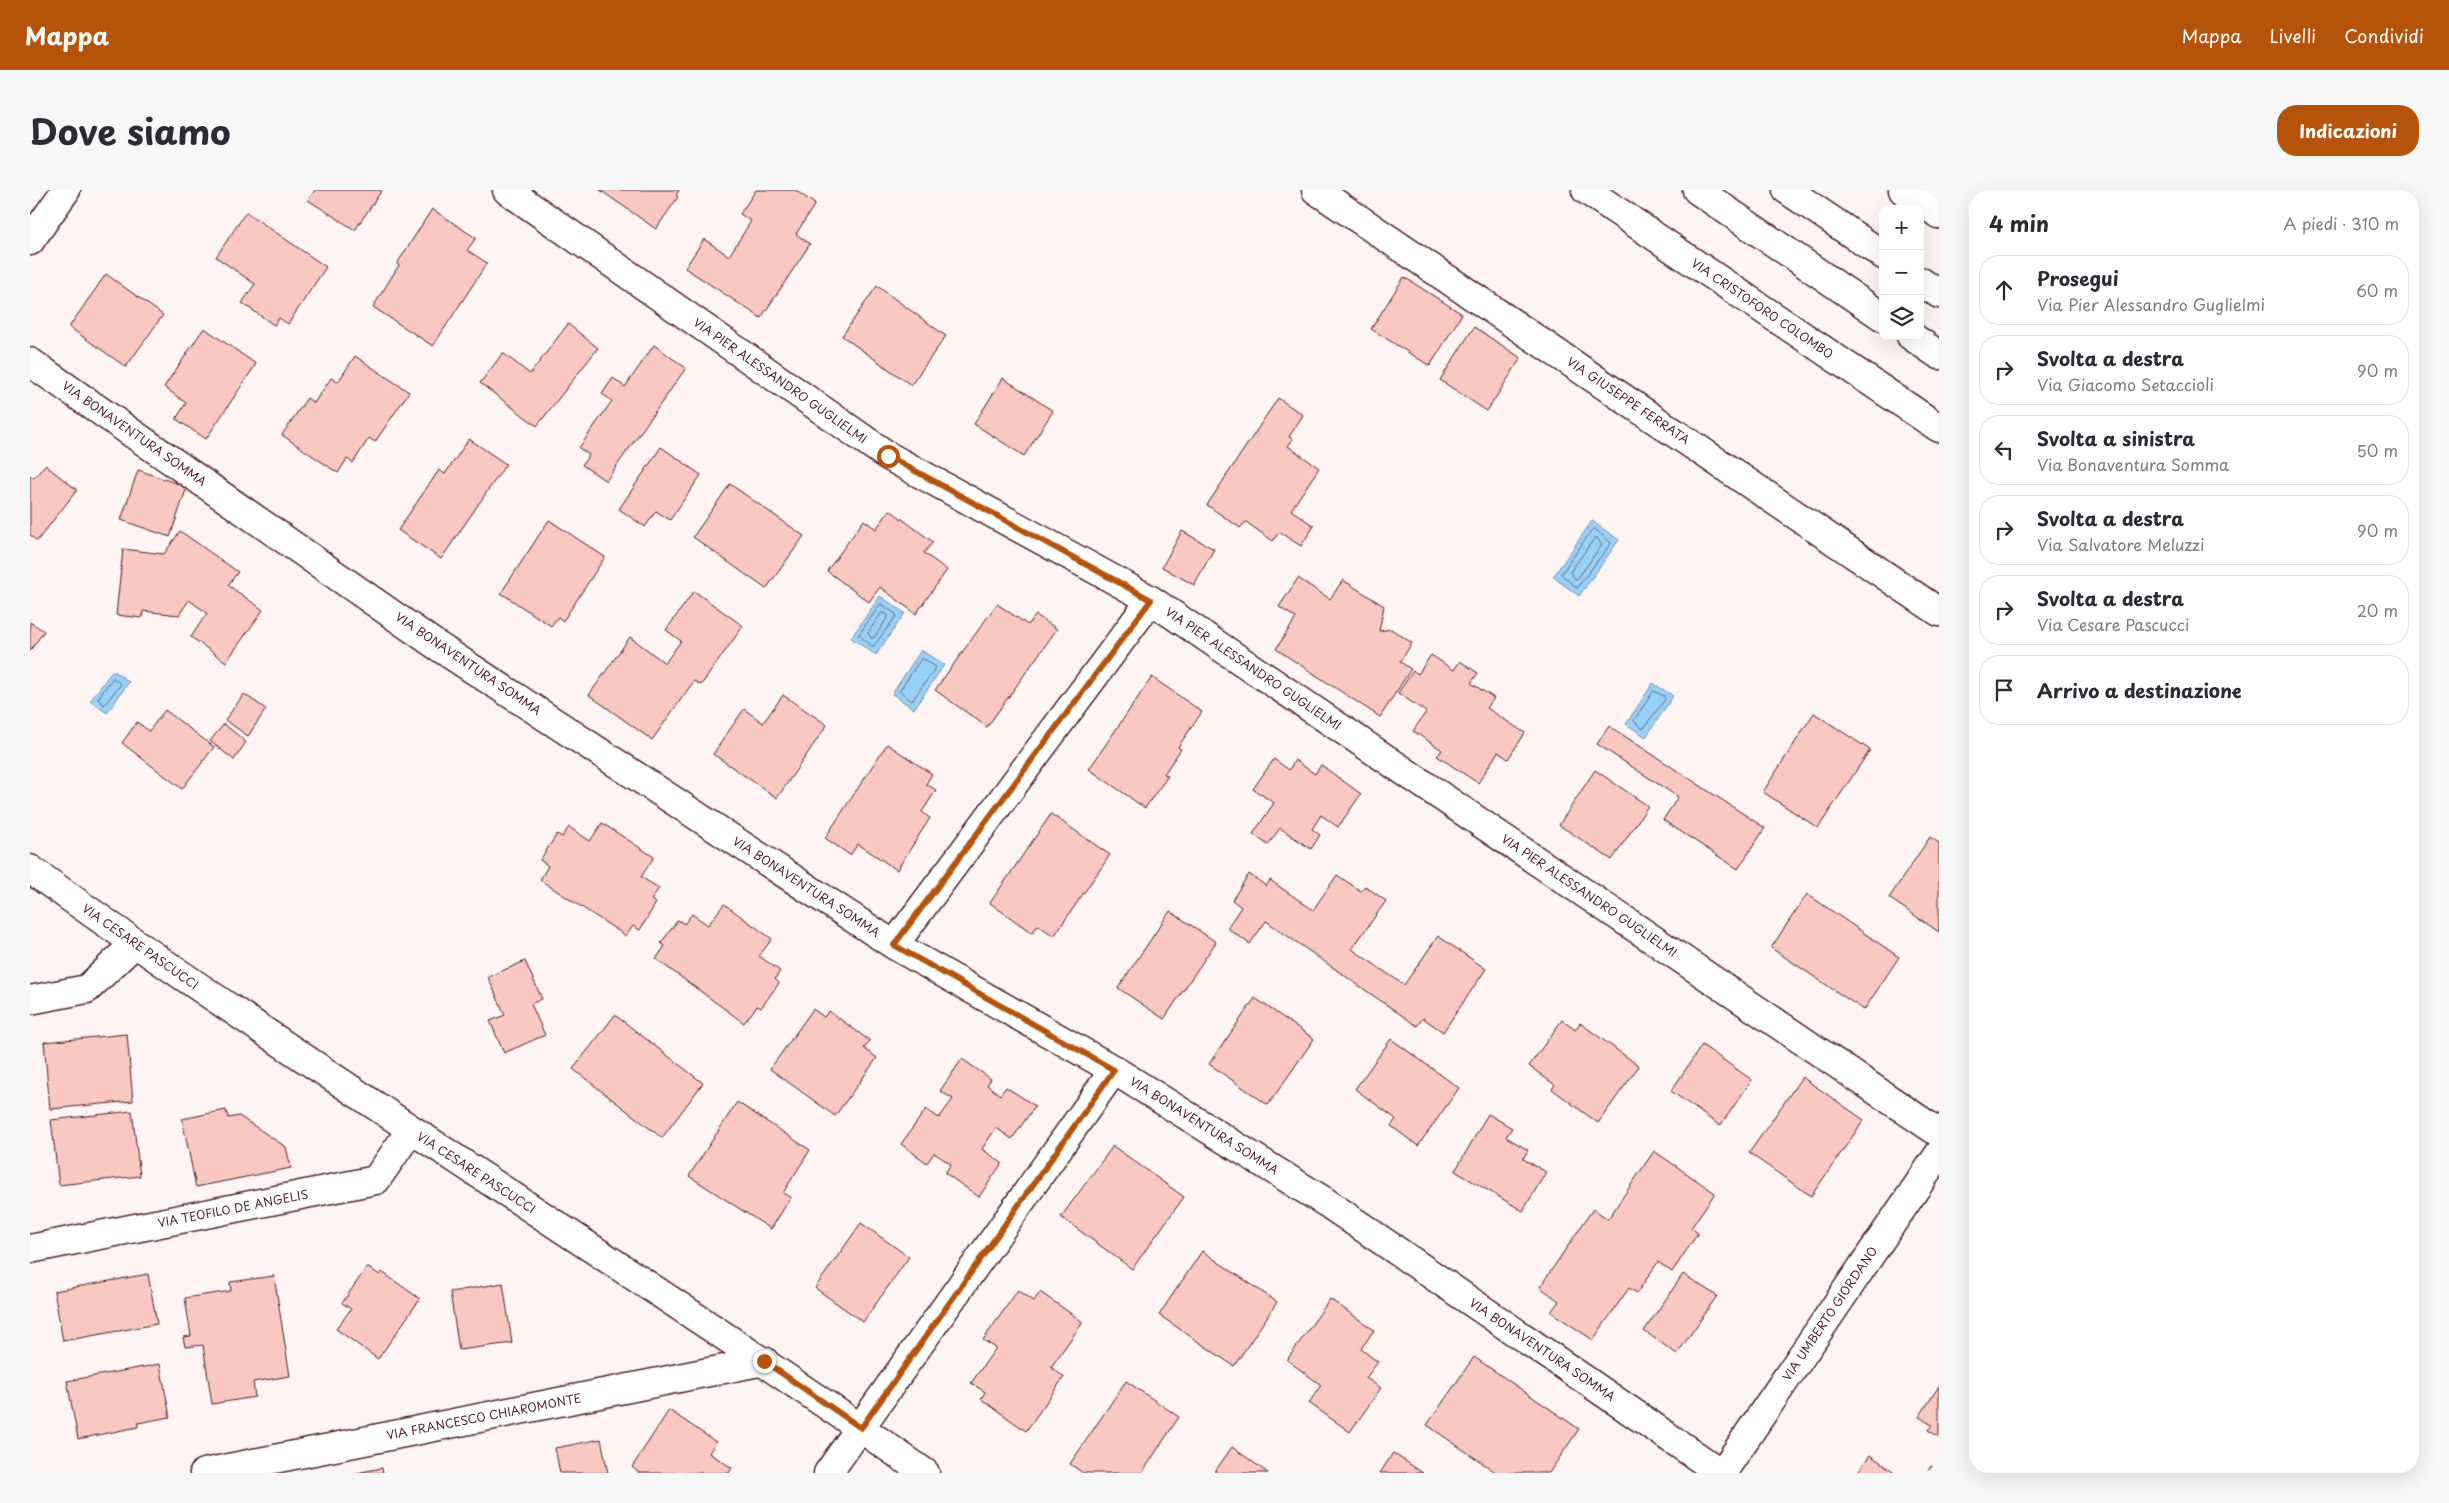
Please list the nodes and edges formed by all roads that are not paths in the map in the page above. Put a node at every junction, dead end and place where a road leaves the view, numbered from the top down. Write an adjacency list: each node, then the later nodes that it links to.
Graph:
1 (66, 190): 10 (street)
2 (507, 190): 19 (street, VIA PIER ALESSANDRO GUGLIELMI)
3 (1316, 190): 20 (street, VIA GIUSEPPE FERRATA)
4 (1586, 190): 18 (street, VIA CRISTOFORO COLOMBO)
5 (1697, 190): 14 (street)
6 (1787, 190): 11 (street)
7 (1903, 190): 9 (street)
8 (1934, 190): 9 (street)
9 (1939, 214)
10 (30, 240)
11 (1879, 252)
12 (1924, 284): 13 (street)
13 (1939, 294)
14 (1879, 314)
15 (1917, 340): 16 (street)
16 (1939, 355)
17 (30, 362): 23 (street, VIA BONAVENTURA SOMMA)
18 (1939, 428)
19 (1151, 600): 23 (street); 27 (street, VIA PIER ALESSANDRO GUGLIELMI)
20 (1939, 612)
21 (30, 869): 22 (street, VIA CESARE PASCUCCI)
22 (134, 944): 24 (street); 26 (street, VIA CESARE PASCUCCI)
23 (894, 945): 25 (street, VIA BONAVENTURA SOMMA)
24 (30, 1000)
25 (1114, 1070): 31 (street); 35 (street, VIA BONAVENTURA SOMMA)
26 (410, 1131): 29 (street, VIA TEOFILO DE ANGELIS); 30 (street, VIA CESARE PASCUCCI)
27 (1939, 1133)
28 (1939, 1154): 35 (street, VIA UMBERTO GIORDANO)
29 (30, 1249)
30 (764, 1361): 31 (street, VIA CESARE PASCUCCI); 32 (street, VIA FRANCESCO CHIAROMONTE)
31 (861, 1428): 33 (street); 34 (street, VIA CESARE PASCUCCI)
32 (204, 1473)
33 (828, 1473)
34 (925, 1473)
35 (1721, 1473)

